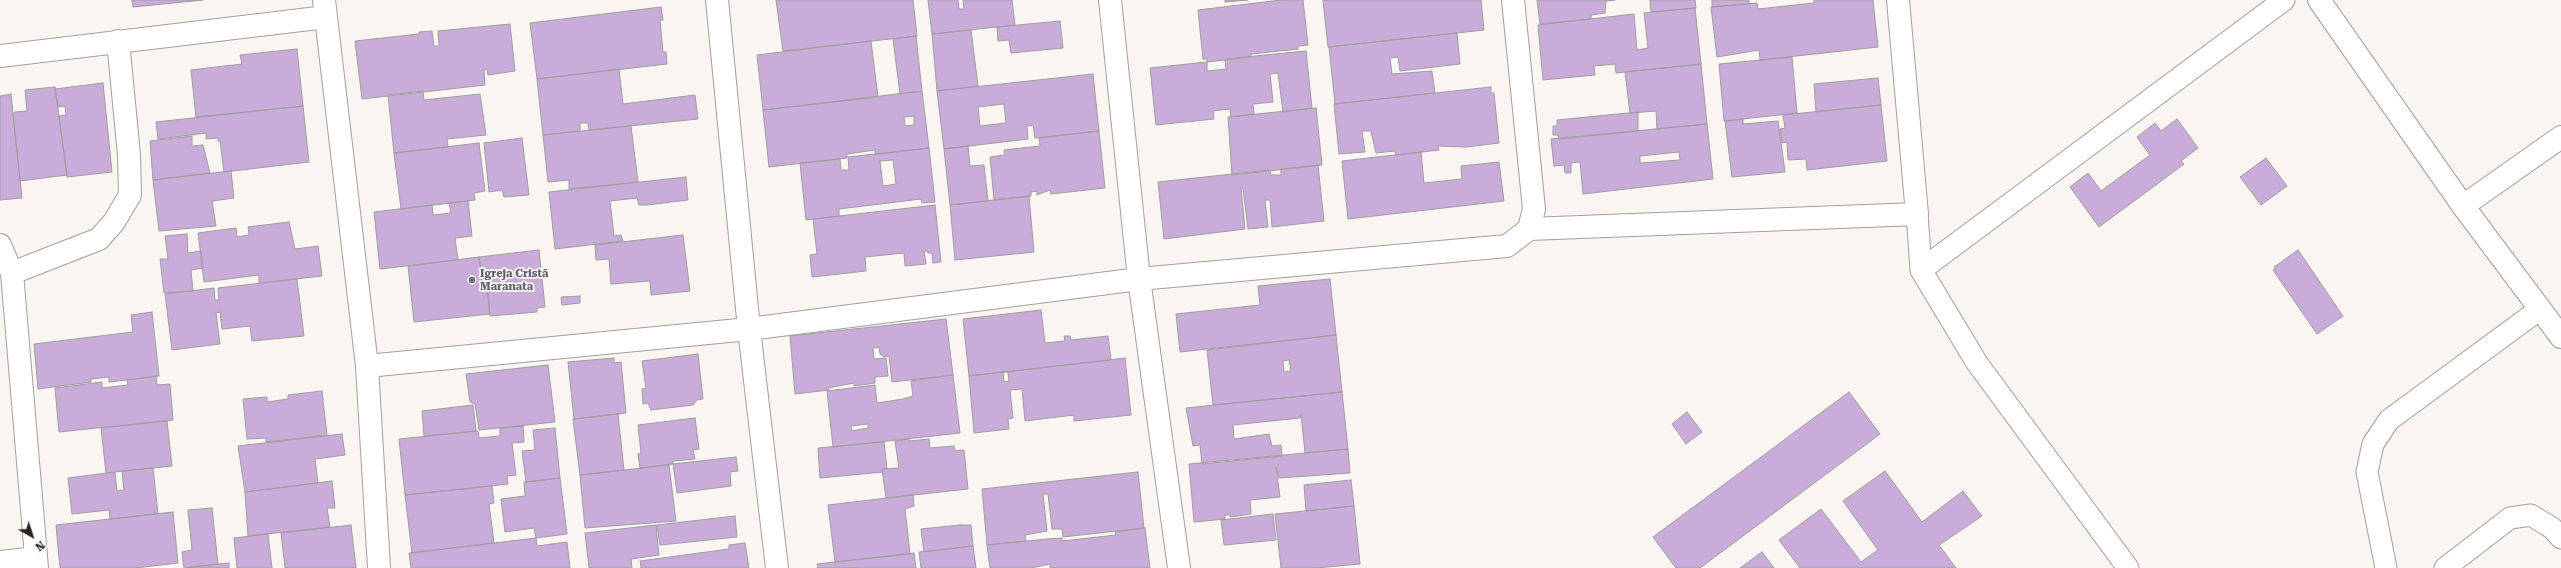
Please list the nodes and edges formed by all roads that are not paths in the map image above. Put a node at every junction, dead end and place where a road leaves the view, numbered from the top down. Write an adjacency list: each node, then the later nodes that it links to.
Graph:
1 (717, 0): 19 (street)
2 (1110, 0): 17 (street)
3 (1513, 0): 13 (street)
4 (1898, 0): 12 (street)
5 (2284, 0): 15 (lane)
6 (2319, 0): 11 (street)
7 (325, 8): 8 (street); 21 (street)
8 (118, 42): 9 (street); 16 (street)
9 (0, 56)
10 (2561, 137): 11 (street)
11 (2463, 206): 18 (street)
12 (1916, 214): 13 (street); 15 (lane)
13 (1529, 229): 17 (street)
14 (0, 245): 16 (street)
15 (1921, 270): 28 (lane)
16 (12, 273): 24 (street)
17 (1139, 279): 19 (street); 27 (street)
18 (2540, 309): 20 (street); 29 (lane)
19 (749, 328): 21 (street); 26 (street)
20 (2561, 337)
21 (367, 366): 25 (street)
22 (2561, 538): 30 (lane)
23 (0, 562): 24 (street)
24 (36, 563)
25 (379, 568)
26 (777, 568)
27 (1179, 568)
28 (2128, 568)
29 (2386, 568)
30 (2445, 568)

